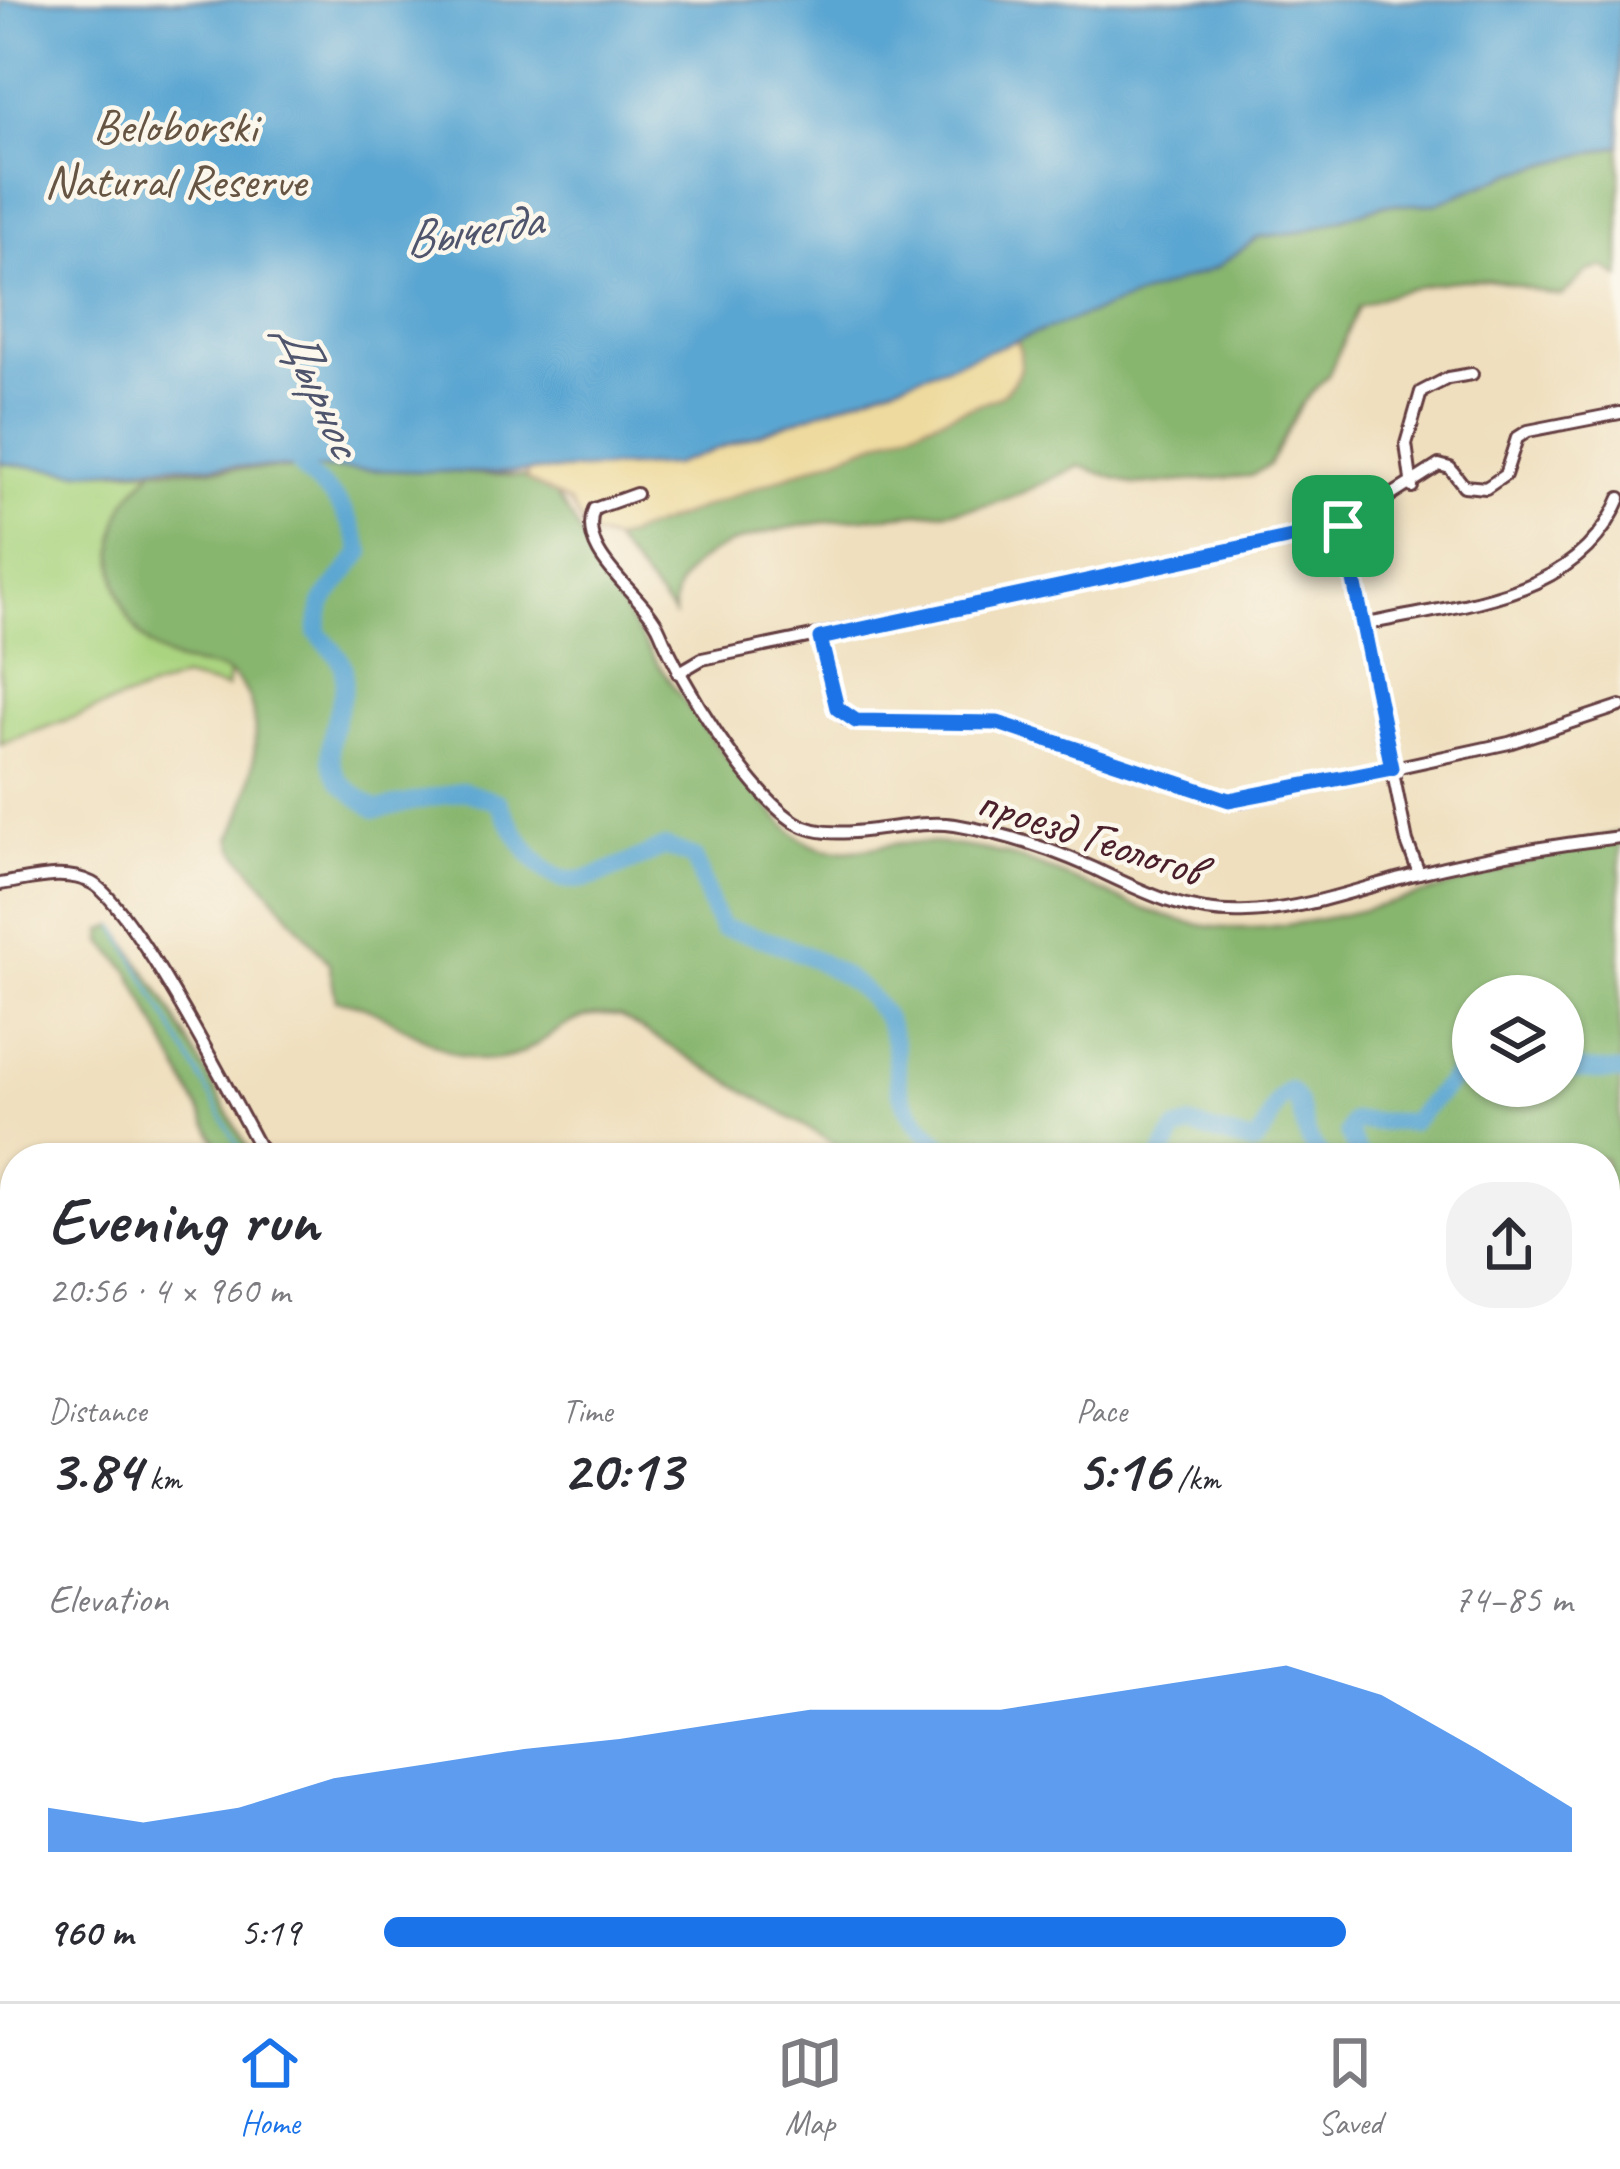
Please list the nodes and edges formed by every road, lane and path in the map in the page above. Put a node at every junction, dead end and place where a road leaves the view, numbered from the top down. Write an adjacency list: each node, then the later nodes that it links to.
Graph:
1 (1472, 374): 3 (street)
2 (1620, 413): 3 (street)
3 (1412, 487): 6 (street)
4 (636, 494): 9 (street, проезд Геологов)
5 (1620, 498): 7 (street)
6 (1343, 526): 7 (street); 8 (street)
7 (1363, 625): 11 (street)
8 (820, 638): 9 (street); 11 (street)
9 (677, 673): 13 (street, проезд Геологов)
10 (1620, 706): 11 (street)
11 (1392, 768): 13 (street)
12 (1620, 837): 13 (street, проезд Геологов)
13 (1419, 873)
14 (0, 884): 15 (street)
15 (258, 1143)

